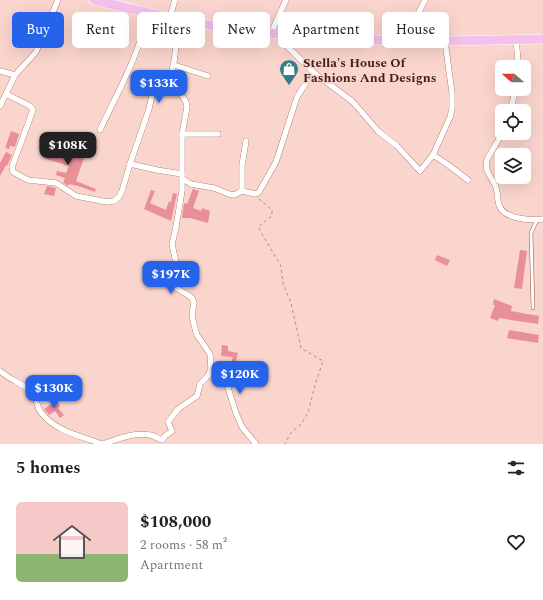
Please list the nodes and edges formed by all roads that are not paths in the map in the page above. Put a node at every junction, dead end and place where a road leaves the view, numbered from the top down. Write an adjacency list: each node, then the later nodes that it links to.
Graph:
1 (58, 0): 25 (street)
2 (94, 0): 6 (main road)
3 (175, 0): 8 (street)
4 (286, 0): 11 (street)
5 (424, 0): 9 (street)
6 (128, 4): 7 (main road)
7 (148, 12)
8 (174, 12)
9 (419, 12)
10 (205, 24): 11 (main road)
11 (271, 33): 12 (main road)
12 (278, 34)
13 (543, 39): 14 (main road)
14 (516, 40): 15 (main road); 20 (street)
15 (449, 41)
16 (138, 48): 29 (street)
17 (176, 48): 21 (street)
18 (289, 48): 23 (street)
19 (446, 48): 34 (street)
20 (518, 60)
21 (174, 65): 24 (street); 26 (street)
22 (0, 70): 25 (street)
23 (313, 72): 34 (street); 38 (street)
24 (171, 74): 30 (street); 35 (street)
25 (15, 75): 27 (street)
26 (208, 76)
27 (6, 94): 28 (street); 35 (street)
28 (0, 106)
29 (100, 130)
30 (182, 134): 31 (street); 36 (street)
31 (218, 134)
32 (498, 140): 39 (street)
33 (246, 141): 38 (street)
34 (433, 155): 37 (street)
35 (130, 164): 36 (street)
36 (183, 177): 38 (street); 42 (street)
37 (468, 180)
38 (242, 191)
39 (540, 220): 40 (lane)
40 (533, 308)
41 (0, 371): 43 (street)
42 (210, 374): 43 (street); 44 (street)
43 (103, 444)
44 (256, 444)

